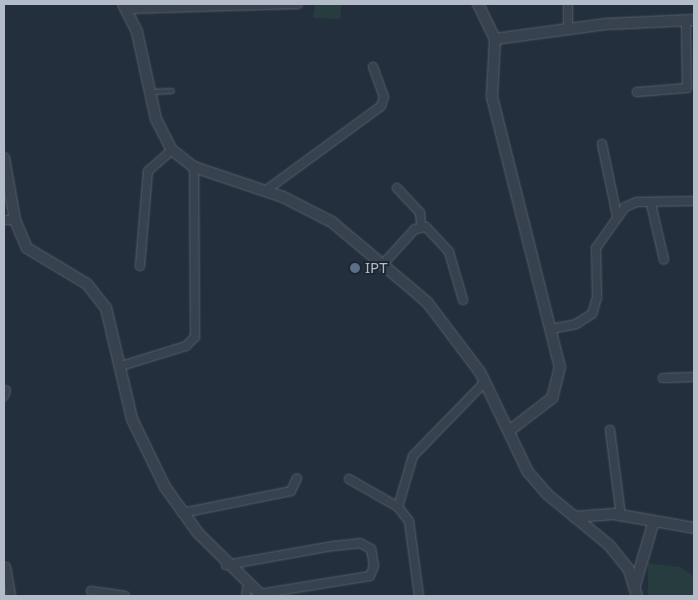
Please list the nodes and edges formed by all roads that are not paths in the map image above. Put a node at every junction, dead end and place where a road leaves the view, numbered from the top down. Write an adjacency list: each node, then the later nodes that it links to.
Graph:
1 (298, 4): 5 (street)
2 (478, 4): 8 (street)
3 (568, 4): 7 (street)
4 (125, 6): 5 (street); 10 (street)
5 (216, 6)
6 (690, 21): 7 (street); 12 (street)
7 (568, 28): 8 (street)
8 (495, 39): 29 (street)
9 (373, 67): 18 (street)
10 (150, 92): 11 (lane); 14 (street)
11 (172, 92)
12 (637, 92)
13 (602, 144): 21 (street)
14 (172, 150): 16 (street); 27 (street)
15 (4, 158): 23 (street)
16 (194, 167): 18 (street); 30 (street)
17 (397, 188): 24 (street)
18 (265, 191): 26 (street)
19 (694, 201): 20 (street)
20 (651, 204): 21 (street); 25 (street)
21 (617, 216): 29 (street)
22 (4, 220): 23 (street)
23 (16, 220): 30 (street)
24 (421, 225): 26 (street); 28 (street)
25 (664, 260)
26 (383, 264): 33 (street)
27 (140, 266)
28 (463, 300)
29 (551, 329): 35 (street)
30 (121, 366): 39 (street)
31 (694, 377): 32 (street)
32 (663, 378)
33 (485, 382): 35 (street); 38 (street)
34 (610, 430): 40 (street)
35 (509, 431): 41 (street)
36 (297, 478): 39 (street)
37 (349, 479): 38 (street)
38 (398, 507): 52 (street)
39 (182, 513): 44 (street)
40 (621, 516): 41 (street); 42 (street)
41 (574, 518): 46 (street)
42 (653, 524): 43 (street); 46 (street)
43 (694, 528)
44 (226, 565): 48 (street); 49 (street)
45 (6, 567): 50 (street)
46 (635, 585): 53 (street)
47 (91, 591): 51 (street)
48 (247, 591): 49 (street)
49 (260, 595)
50 (11, 596)
51 (125, 596)
52 (420, 596)
53 (637, 596)

